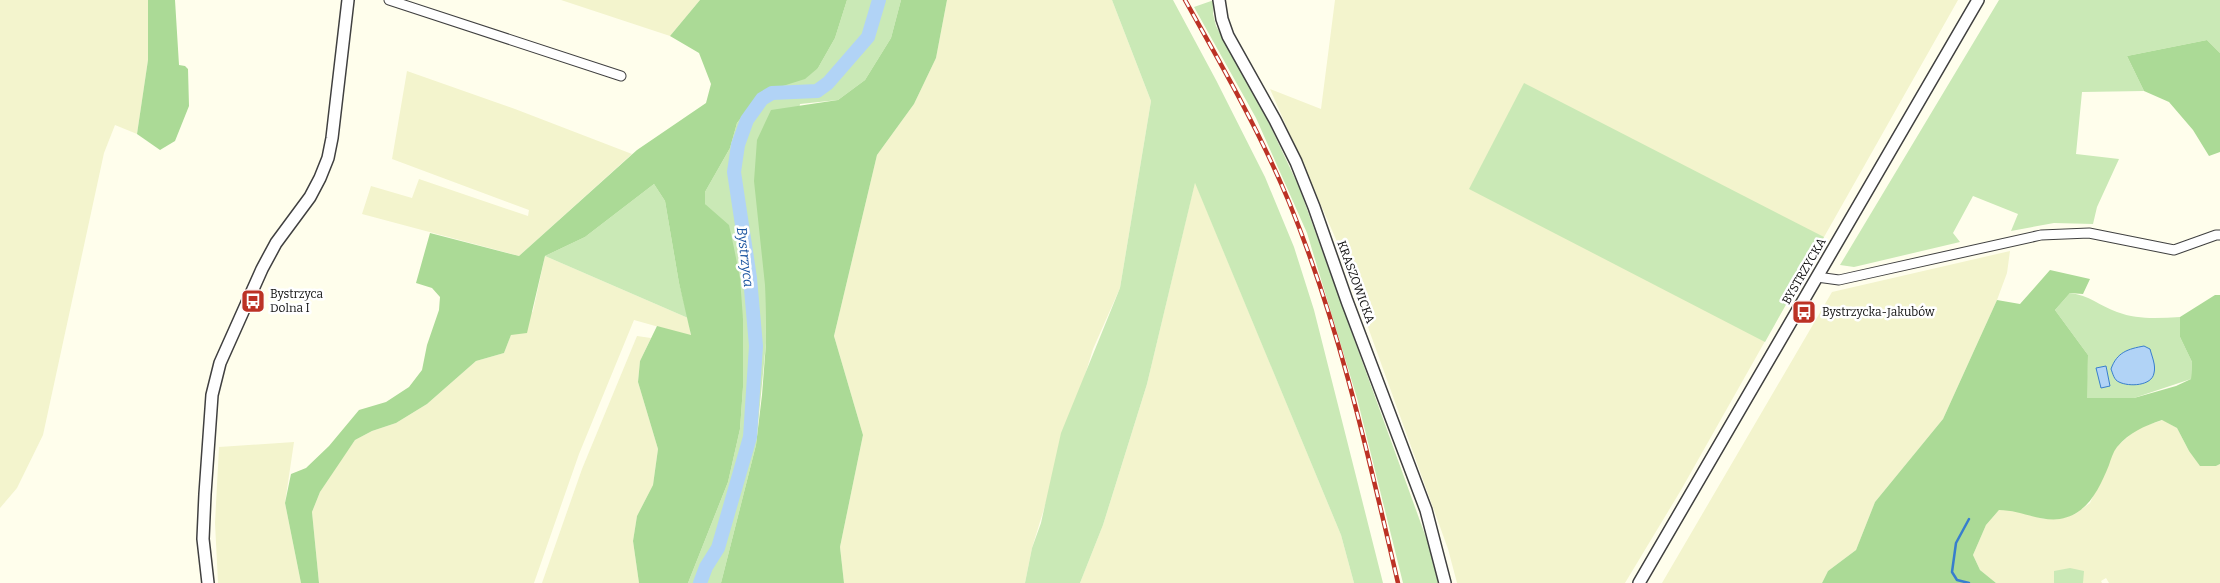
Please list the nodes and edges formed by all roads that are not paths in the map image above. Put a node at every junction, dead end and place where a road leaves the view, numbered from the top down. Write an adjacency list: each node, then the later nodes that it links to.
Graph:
1 (348, 0): 8 (street)
2 (390, 0): 5 (street)
3 (1219, 0): 9 (street, KRASZOWICKA)
4 (1978, 0): 7 (street, BYSTRZYCKA)
5 (621, 76)
6 (2220, 235): 7 (street)
7 (1817, 277): 10 (street, BYSTRZYCKA)
8 (208, 583)
9 (1445, 583)
10 (1639, 583)

